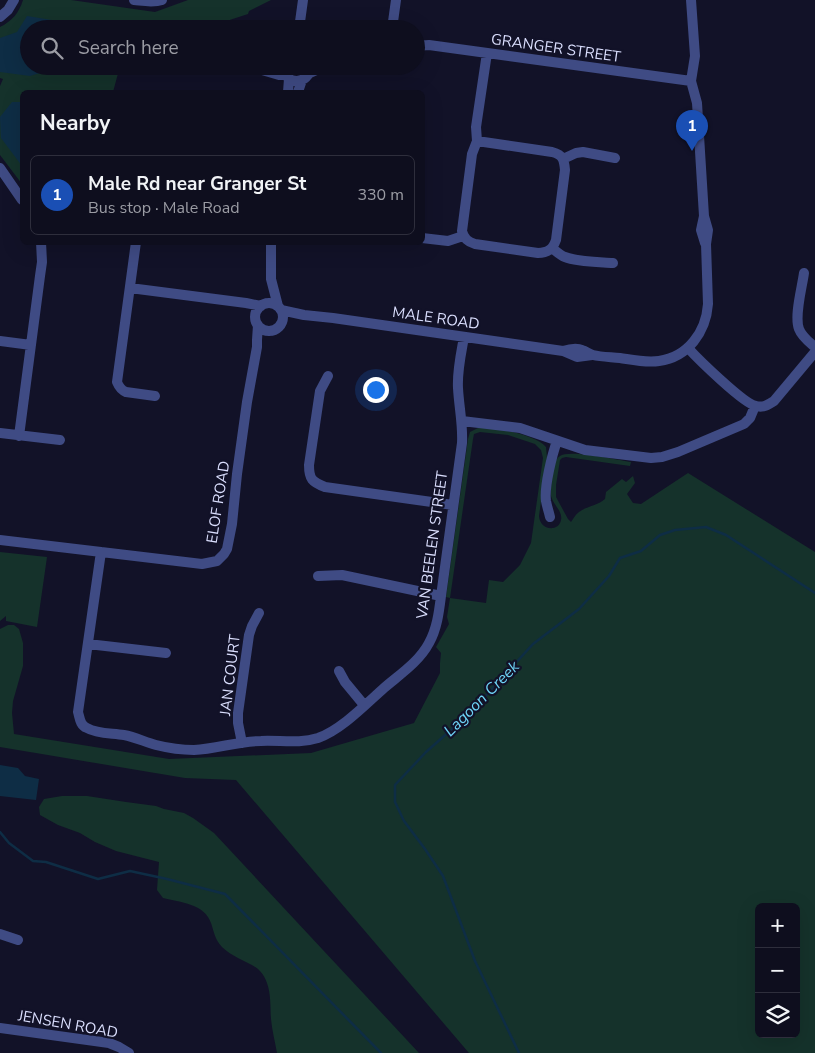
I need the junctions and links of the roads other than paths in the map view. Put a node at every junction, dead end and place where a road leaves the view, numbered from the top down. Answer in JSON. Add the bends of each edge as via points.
{"nodes":[{"id":1,"x":14,"y":0,"type":"edge"},
{"id":2,"x":134,"y":0,"type":"edge"},
{"id":3,"x":162,"y":0,"type":"edge"},
{"id":4,"x":303,"y":0,"type":"edge"},
{"id":5,"x":396,"y":0,"type":"edge"},
{"id":6,"x":692,"y":0,"type":"edge"},
{"id":7,"x":0,"y":18,"type":"edge"},
{"id":8,"x":300,"y":20,"type":"edge"},
{"id":9,"x":393,"y":20,"type":"edge"},
{"id":10,"x":425,"y":46,"type":"edge"},
{"id":11,"x":487,"y":53,"type":"junction"},
{"id":12,"x":286,"y":75,"type":"edge"},
{"id":13,"x":289,"y":75,"type":"edge"},
{"id":14,"x":305,"y":75,"type":"edge"},
{"id":15,"x":306,"y":75,"type":"edge"},
{"id":16,"x":691,"y":81,"type":"junction"},
{"id":17,"x":288,"y":90,"type":"edge"},
{"id":18,"x":299,"y":90,"type":"edge"},
{"id":19,"x":477,"y":141,"type":"junction"},
{"id":20,"x":615,"y":158,"type":"dead end"},
{"id":21,"x":563,"y":159,"type":"junction"},
{"id":22,"x":0,"y":168,"type":"edge"},
{"id":23,"x":20,"y":197,"type":"edge"},
{"id":24,"x":463,"y":236,"type":"junction"},
{"id":25,"x":425,"y":238,"type":"edge"},
{"id":26,"x":41,"y":245,"type":"edge"},
{"id":27,"x":136,"y":245,"type":"edge"},
{"id":28,"x":271,"y":245,"type":"edge"},
{"id":29,"x":552,"y":248,"type":"junction"},
{"id":30,"x":613,"y":263,"type":"dead end"},
{"id":31,"x":804,"y":273,"type":"dead end"},
{"id":32,"x":271,"y":279,"type":"junction"},
{"id":33,"x":130,"y":288,"type":"junction"},
{"id":34,"x":237,"y":302,"type":"junction"},
{"id":35,"x":263,"y":305,"type":"junction"},
{"id":36,"x":280,"y":308,"type":"junction"},
{"id":37,"x":304,"y":315,"type":"junction"},
{"id":38,"x":257,"y":321,"type":"junction"},
{"id":39,"x":282,"y":323,"type":"junction"},
{"id":40,"x":270,"y":331,"type":"junction"},
{"id":41,"x":464,"y":337,"type":"junction"},
{"id":42,"x":0,"y":341,"type":"edge"},
{"id":43,"x":31,"y":345,"type":"junction"},
{"id":44,"x":257,"y":347,"type":"junction"},
{"id":45,"x":815,"y":347,"type":"edge"},
{"id":46,"x":688,"y":348,"type":"junction"},
{"id":47,"x":815,"y":352,"type":"edge"},
{"id":48,"x":328,"y":376,"type":"dead end"},
{"id":49,"x":155,"y":396,"type":"dead end"},
{"id":50,"x":755,"y":406,"type":"junction"},
{"id":51,"x":462,"y":421,"type":"junction"},
{"id":52,"x":0,"y":433,"type":"edge"},
{"id":53,"x":19,"y":436,"type":"junction"},
{"id":54,"x":60,"y":440,"type":"dead end"},
{"id":55,"x":556,"y":441,"type":"junction"},
{"id":56,"x":453,"y":505,"type":"junction"},
{"id":57,"x":550,"y":517,"type":"dead end"},
{"id":58,"x":0,"y":540,"type":"edge"},
{"id":59,"x":101,"y":552,"type":"junction"},
{"id":60,"x":318,"y":576,"type":"dead end"},
{"id":61,"x":441,"y":596,"type":"junction"},
{"id":62,"x":259,"y":613,"type":"dead end"},
{"id":63,"x":88,"y":644,"type":"junction"},
{"id":64,"x":166,"y":653,"type":"dead end"},
{"id":65,"x":339,"y":671,"type":"dead end"},
{"id":66,"x":364,"y":705,"type":"junction"},
{"id":67,"x":242,"y":743,"type":"junction"},
{"id":68,"x":0,"y":934,"type":"edge"},
{"id":69,"x":18,"y":940,"type":"dead end"},
{"id":70,"x":0,"y":1028,"type":"edge"},
{"id":71,"x":129,"y":1053,"type":"edge"}],
"edges":[{"from":1,"to":7,"type":"street"},
{"from":2,"to":3,"type":"street"},
{"from":4,"to":8,"type":"street"},
{"from":5,"to":9,"type":"street"},
{"from":6,"to":16,"type":"street","name":"MALE ROAD","via":[[695,56]]},
{"from":10,"to":11,"type":"street","name":"GRANGER STREET"},
{"from":11,"to":16,"type":"street","name":"GRANGER STREET"},
{"from":11,"to":19,"type":"street","via":[[476,127]]},
{"from":12,"to":17,"type":"street"},
{"from":13,"to":14,"type":"street","via":[[298,81]]},
{"from":15,"to":18,"type":"street"},
{"from":16,"to":46,"type":"street","name":"MALE ROAD","via":[[697,103],[704,216],[701,230],[706,244],[708,312],[703,328]]},
{"from":19,"to":21,"type":"street","via":[[552,152]]},
{"from":19,"to":24,"type":"street","via":[[472,154]]},
{"from":20,"to":21,"type":"street","via":[[583,152]]},
{"from":21,"to":29,"type":"street","via":[[565,170],[556,240]]},
{"from":22,"to":23,"type":"street"},
{"from":24,"to":25,"type":"street","via":[[448,241]]},
{"from":24,"to":29,"type":"street","via":[[475,244],[538,253]]},
{"from":26,"to":43,"type":"street","via":[[42,262]]},
{"from":27,"to":33,"type":"street"},
{"from":28,"to":32,"type":"street"},
{"from":29,"to":30,"type":"street","via":[[570,259]]},
{"from":31,"to":45,"type":"street","via":[[798,322],[802,335]]},
{"from":32,"to":35,"type":"street"},
{"from":32,"to":36,"type":"street"},
{"from":33,"to":34,"type":"street"},
{"from":33,"to":49,"type":"street","via":[[117,382],[122,391]]},
{"from":34,"to":35,"type":"street"},
{"from":34,"to":38,"type":"street"},
{"from":35,"to":36,"type":"street","via":[[274,304]]},
{"from":35,"to":38,"type":"street","via":[[256,312]]},
{"from":36,"to":37,"type":"street","name":"MALE ROAD"},
{"from":36,"to":39,"type":"street"},
{"from":37,"to":39,"type":"street","name":"MALE ROAD"},
{"from":37,"to":41,"type":"street","name":"MALE ROAD"},
{"from":38,"to":40,"type":"street"},
{"from":38,"to":44,"type":"street","name":"ELOF ROAD"},
{"from":39,"to":40,"type":"street"},
{"from":40,"to":44,"type":"street","name":"ELOF ROAD"},
{"from":41,"to":46,"type":"street","name":"MALE ROAD","via":[[563,351],[577,357],[592,355],[645,362],[668,359]]},
{"from":41,"to":51,"type":"street","name":"VAN BEELEN STREET","via":[[458,377]]},
{"from":42,"to":43,"type":"street"},
{"from":43,"to":53,"type":"street"},
{"from":44,"to":59,"type":"street","name":"ELOF ROAD","via":[[232,524],[224,554],[217,561],[202,564]]},
{"from":46,"to":50,"type":"street"},
{"from":47,"to":50,"type":"street","via":[[774,401],[769,405]]},
{"from":48,"to":56,"type":"street","via":[[320,391],[309,465],[312,480],[325,487]]},
{"from":50,"to":55,"type":"street","via":[[744,424],[662,457],[641,458],[585,450]]},
{"from":51,"to":55,"type":"street","via":[[520,428]]},
{"from":51,"to":56,"type":"street","name":"VAN BEELEN STREET"},
{"from":52,"to":53,"type":"street"},
{"from":53,"to":54,"type":"street"},
{"from":55,"to":57,"type":"street","via":[[546,494]]},
{"from":56,"to":61,"type":"street","name":"VAN BEELEN STREET"},
{"from":58,"to":59,"type":"street","name":"ELOF ROAD"},
{"from":59,"to":63,"type":"street","name":"VAN BEELEN STREET"},
{"from":60,"to":61,"type":"street","via":[[342,574]]},
{"from":61,"to":66,"type":"street","name":"VAN BEELEN STREET","via":[[438,619],[422,654]]},
{"from":62,"to":67,"type":"street","name":"JAN COURT","via":[[249,635],[238,713]]},
{"from":63,"to":64,"type":"street"},
{"from":63,"to":67,"type":"street","name":"VAN BEELEN STREET","via":[[78,712],[85,727],[167,748],[191,750]]},
{"from":65,"to":66,"type":"street"},
{"from":66,"to":67,"type":"street","name":"VAN BEELEN STREET","via":[[320,738]]},
{"from":68,"to":69,"type":"street"},
{"from":70,"to":71,"type":"street","name":"JENSEN ROAD","via":[[109,1044]]}]}
